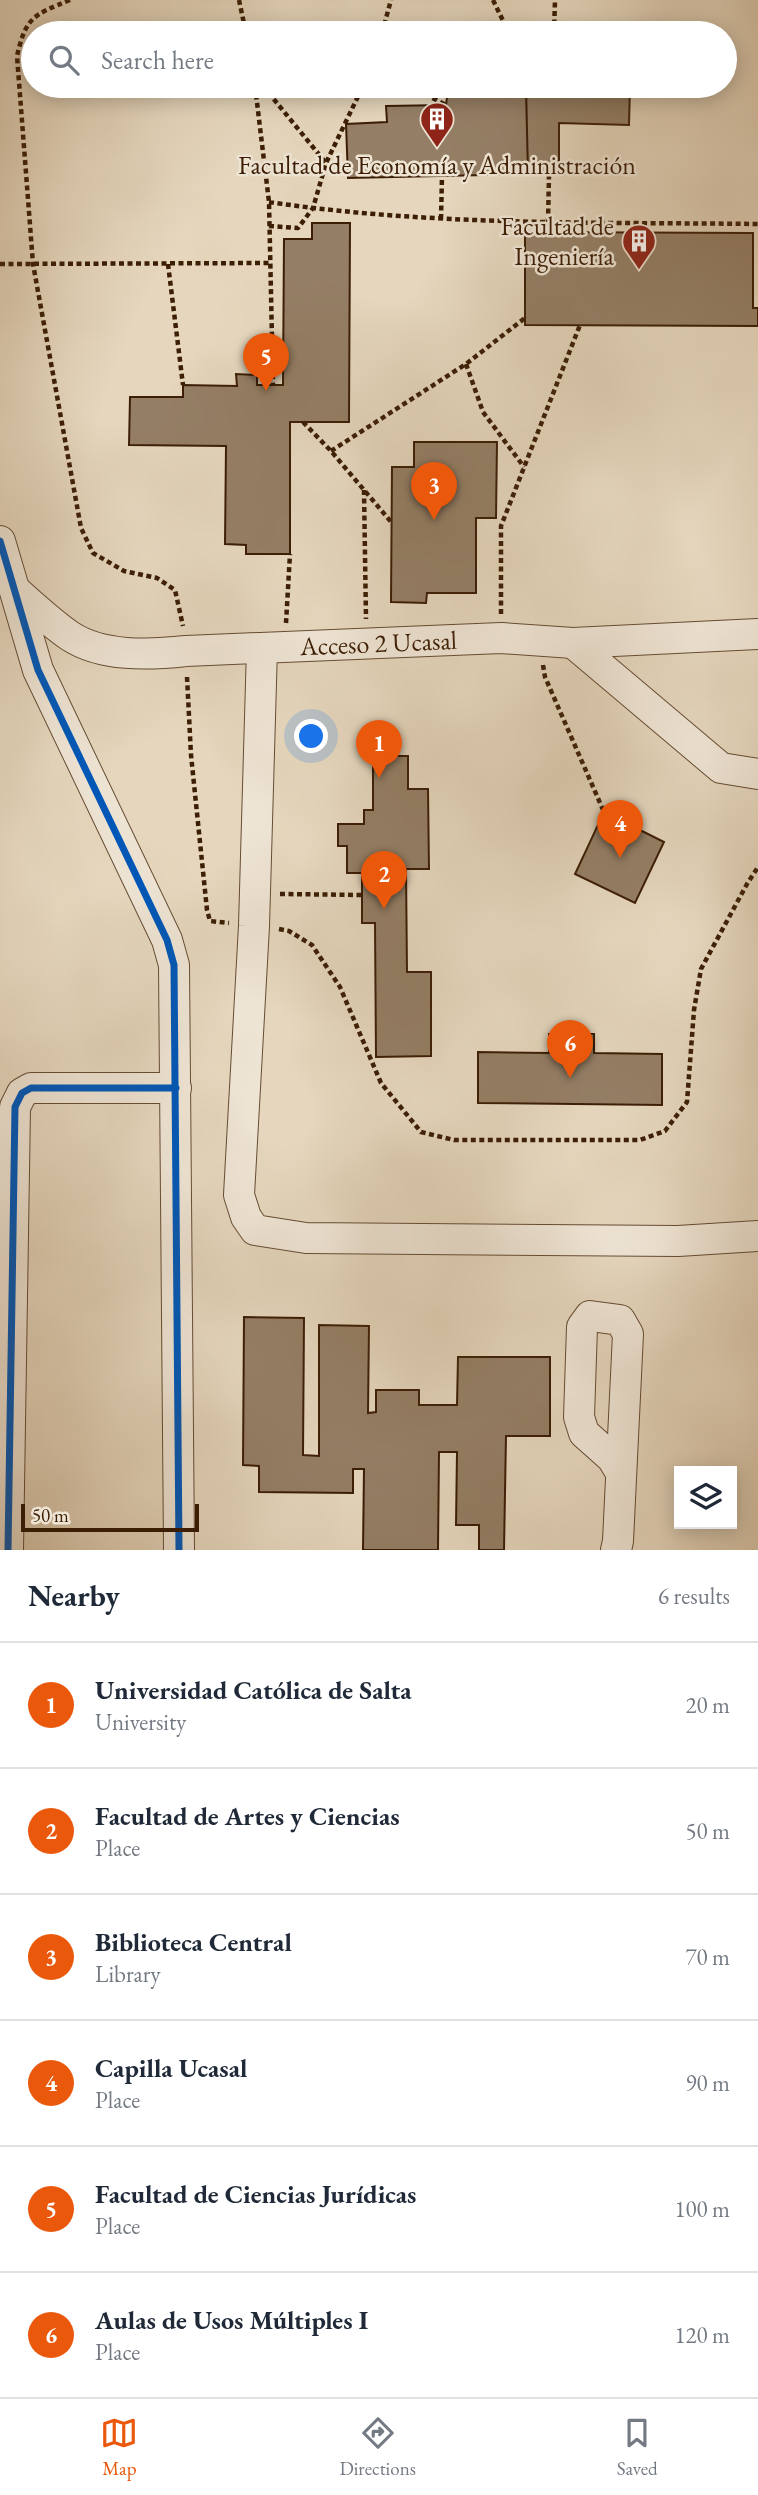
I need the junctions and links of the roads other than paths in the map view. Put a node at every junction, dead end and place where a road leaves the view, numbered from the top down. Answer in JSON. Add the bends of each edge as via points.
{"nodes":[{"id":1,"x":0,"y":541,"type":"edge"},
{"id":2,"x":16,"y":591,"type":"junction"},
{"id":3,"x":758,"y":634,"type":"edge"},
{"id":4,"x":573,"y":643,"type":"junction"},
{"id":5,"x":273,"y":647,"type":"junction"},
{"id":6,"x":758,"y":774,"type":"edge"},
{"id":7,"x":176,"y":1087,"type":"junction"},
{"id":8,"x":758,"y":1236,"type":"edge"},
{"id":9,"x":621,"y":1473,"type":"dead end"},
{"id":10,"x":8,"y":1550,"type":"edge"},
{"id":11,"x":179,"y":1550,"type":"edge"},
{"id":12,"x":616,"y":1550,"type":"edge"}],
"edges":[{"from":1,"to":2,"type":"street"},
{"from":2,"to":5,"type":"street","name":"Acceso 2 Ucasal","via":[[71,636],[97,649],[160,654]]},
{"from":2,"to":7,"type":"street","via":[[38,670],[167,940],[174,965]]},
{"from":3,"to":4,"type":"street","name":"Acceso 2 Ucasal"},
{"from":4,"to":5,"type":"street","name":"Acceso 2 Ucasal","via":[[501,638]]},
{"from":4,"to":6,"type":"street","via":[[721,768]]},
{"from":5,"to":8,"type":"street","via":[[254,894],[239,1195],[255,1230],[306,1238],[678,1241]]},
{"from":7,"to":10,"type":"street","via":[[31,1088],[22,1093],[15,1107]]},
{"from":7,"to":11,"type":"street"},
{"from":9,"to":12,"type":"street"}]}
